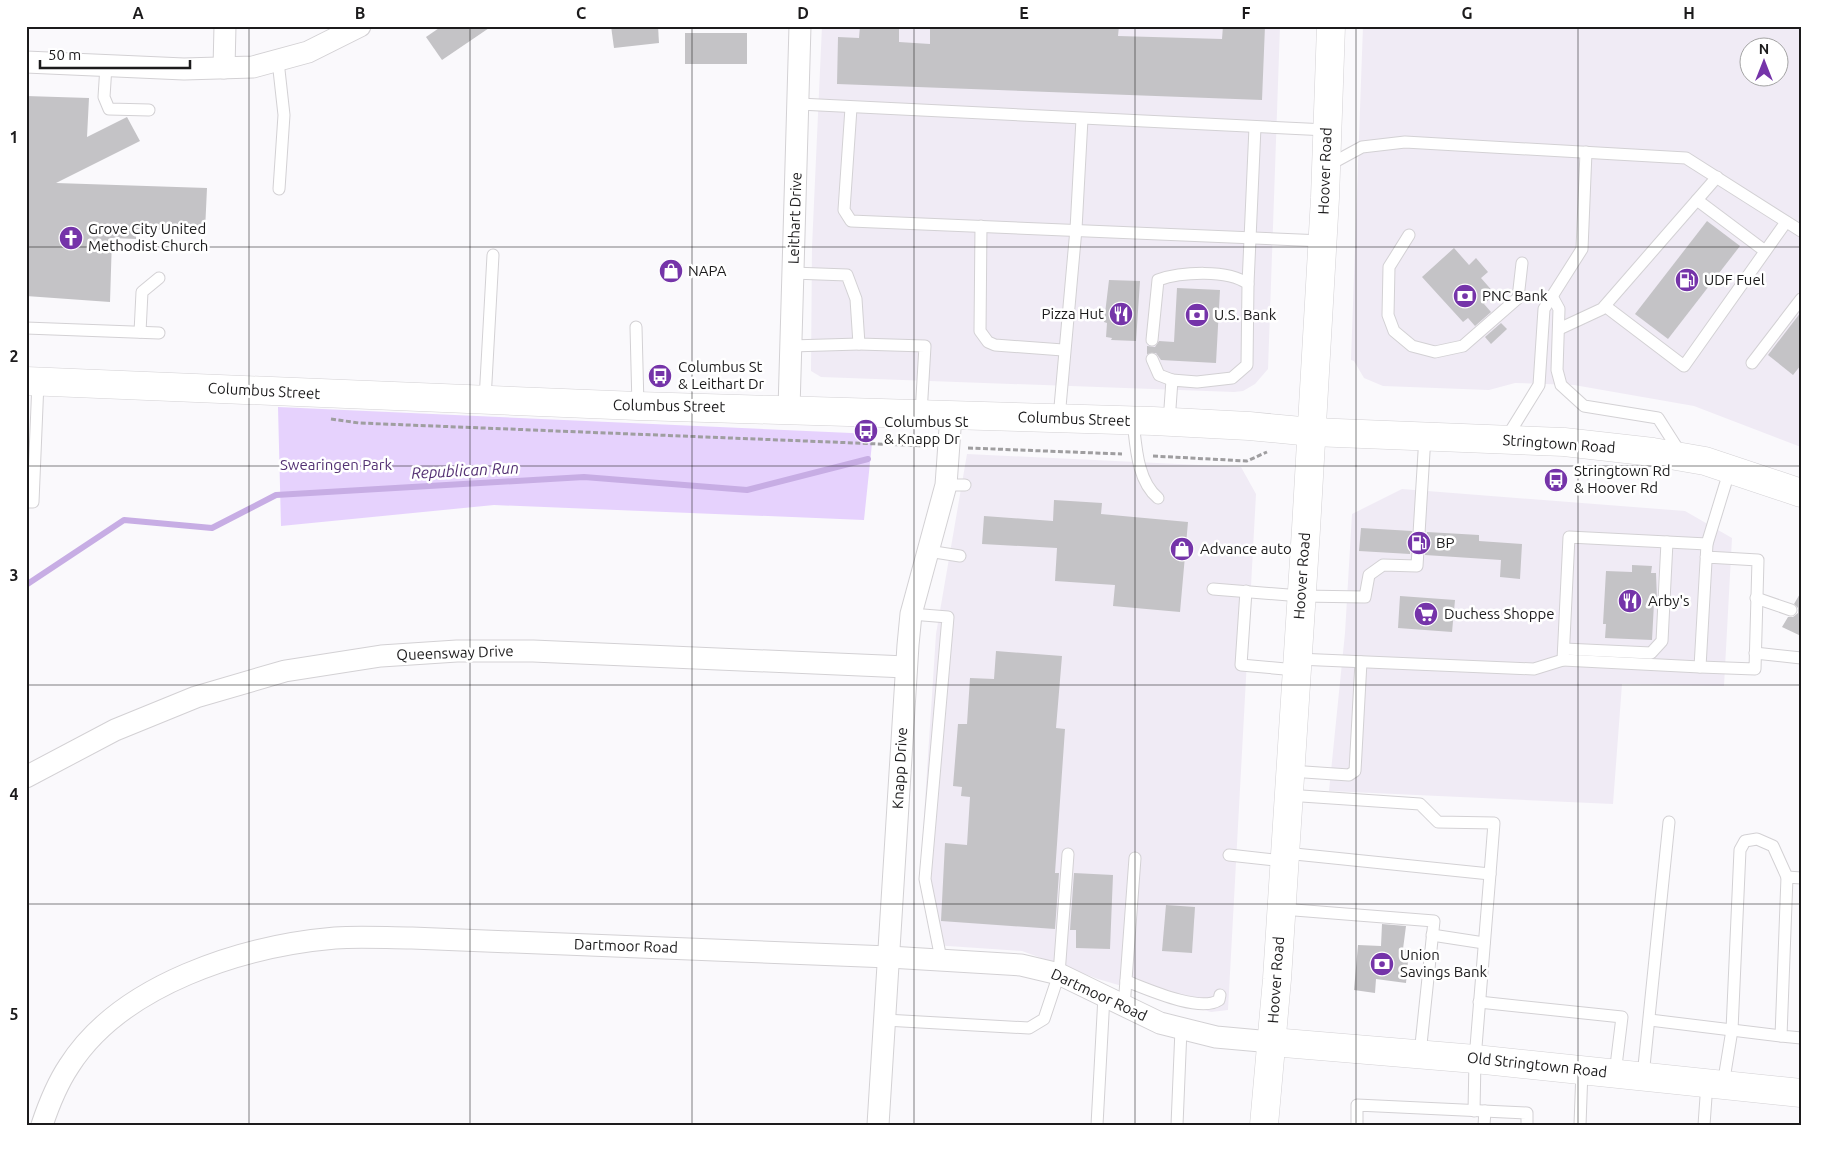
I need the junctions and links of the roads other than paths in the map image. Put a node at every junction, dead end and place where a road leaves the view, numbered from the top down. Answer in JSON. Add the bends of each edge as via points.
{"nodes":[{"id":1,"x":225,"y":26,"type":"edge"},
{"id":2,"x":360,"y":26,"type":"edge"},
{"id":3,"x":800,"y":26,"type":"edge"},
{"id":4,"x":1331,"y":26,"type":"edge"},
{"id":5,"x":278,"y":61,"type":"junction"},
{"id":6,"x":26,"y":62,"type":"edge"},
{"id":7,"x":106,"y":66,"type":"junction"},
{"id":8,"x":224,"y":68,"type":"junction"},
{"id":9,"x":799,"y":104,"type":"junction"},
{"id":10,"x":851,"y":108,"type":"junction"},
{"id":11,"x":149,"y":110,"type":"dead end"},
{"id":12,"x":1082,"y":118,"type":"junction"},
{"id":13,"x":1255,"y":127,"type":"junction"},
{"id":14,"x":1327,"y":130,"type":"junction"},
{"id":15,"x":1586,"y":152,"type":"junction"},
{"id":16,"x":1326,"y":167,"type":"junction"},
{"id":17,"x":1717,"y":177,"type":"junction"},
{"id":18,"x":279,"y":189,"type":"dead end"},
{"id":19,"x":1697,"y":200,"type":"junction"},
{"id":20,"x":1786,"y":222,"type":"junction"},
{"id":21,"x":981,"y":226,"type":"junction"},
{"id":22,"x":1076,"y":229,"type":"junction"},
{"id":23,"x":1801,"y":231,"type":"edge"},
{"id":24,"x":1409,"y":234,"type":"dead end"},
{"id":25,"x":1252,"y":237,"type":"junction"},
{"id":26,"x":1323,"y":240,"type":"junction"},
{"id":27,"x":1766,"y":251,"type":"junction"},
{"id":28,"x":493,"y":255,"type":"dead end"},
{"id":29,"x":1522,"y":263,"type":"dead end"},
{"id":30,"x":794,"y":273,"type":"junction"},
{"id":31,"x":159,"y":278,"type":"dead end"},
{"id":32,"x":1248,"y":284,"type":"junction"},
{"id":33,"x":1553,"y":298,"type":"junction"},
{"id":34,"x":1801,"y":299,"type":"edge"},
{"id":35,"x":1605,"y":306,"type":"junction"},
{"id":36,"x":26,"y":328,"type":"edge"},
{"id":37,"x":636,"y":328,"type":"dead end"},
{"id":38,"x":1559,"y":329,"type":"junction"},
{"id":39,"x":140,"y":332,"type":"junction"},
{"id":40,"x":159,"y":333,"type":"dead end"},
{"id":41,"x":1152,"y":340,"type":"dead end"},
{"id":42,"x":859,"y":344,"type":"junction"},
{"id":43,"x":791,"y":346,"type":"junction"},
{"id":44,"x":1063,"y":350,"type":"junction"},
{"id":45,"x":1152,"y":360,"type":"dead end"},
{"id":46,"x":1752,"y":363,"type":"dead end"},
{"id":47,"x":1172,"y":380,"type":"junction"},
{"id":48,"x":32,"y":382,"type":"edge"},
{"id":49,"x":485,"y":400,"type":"junction"},
{"id":50,"x":638,"y":406,"type":"junction"},
{"id":51,"x":789,"y":409,"type":"junction"},
{"id":52,"x":921,"y":414,"type":"junction"},
{"id":53,"x":951,"y":416,"type":"junction"},
{"id":54,"x":1058,"y":420,"type":"junction"},
{"id":55,"x":1133,"y":421,"type":"junction"},
{"id":56,"x":1169,"y":422,"type":"junction"},
{"id":57,"x":1312,"y":432,"type":"junction"},
{"id":58,"x":1425,"y":436,"type":"junction"},
{"id":59,"x":1505,"y":440,"type":"junction"},
{"id":60,"x":1683,"y":457,"type":"junction"},
{"id":61,"x":1730,"y":469,"type":"junction"},
{"id":62,"x":1801,"y":493,"type":"edge"},
{"id":63,"x":1158,"y":498,"type":"dead end"},
{"id":64,"x":26,"y":502,"type":"edge"},
{"id":65,"x":1667,"y":542,"type":"junction"},
{"id":66,"x":1707,"y":544,"type":"junction"},
{"id":67,"x":928,"y":551,"type":"junction"},
{"id":68,"x":960,"y":556,"type":"dead end"},
{"id":69,"x":1706,"y":557,"type":"junction"},
{"id":70,"x":1213,"y":589,"type":"dead end"},
{"id":71,"x":1246,"y":591,"type":"junction"},
{"id":72,"x":1301,"y":596,"type":"junction"},
{"id":73,"x":1756,"y":598,"type":"junction"},
{"id":74,"x":1791,"y":610,"type":"dead end"},
{"id":75,"x":911,"y":614,"type":"junction"},
{"id":76,"x":1755,"y":653,"type":"junction"},
{"id":77,"x":1564,"y":654,"type":"junction"},
{"id":78,"x":1801,"y":658,"type":"edge"},
{"id":79,"x":1361,"y":662,"type":"junction"},
{"id":80,"x":1296,"y":664,"type":"junction"},
{"id":81,"x":906,"y":667,"type":"junction"},
{"id":82,"x":1700,"y":667,"type":"junction"},
{"id":83,"x":26,"y":776,"type":"edge"},
{"id":84,"x":1288,"y":783,"type":"junction"},
{"id":85,"x":1669,"y":822,"type":"dead end"},
{"id":86,"x":1068,"y":854,"type":"dead end"},
{"id":87,"x":1229,"y":855,"type":"dead end"},
{"id":88,"x":1283,"y":857,"type":"junction"},
{"id":89,"x":1136,"y":858,"type":"dead end"},
{"id":90,"x":1490,"y":874,"type":"junction"},
{"id":91,"x":1787,"y":877,"type":"junction"},
{"id":92,"x":1801,"y":878,"type":"edge"},
{"id":93,"x":1280,"y":909,"type":"junction"},
{"id":94,"x":1432,"y":935,"type":"junction"},
{"id":95,"x":1484,"y":943,"type":"junction"},
{"id":96,"x":890,"y":957,"type":"junction"},
{"id":97,"x":941,"y":959,"type":"junction"},
{"id":98,"x":1059,"y":974,"type":"junction"},
{"id":99,"x":1126,"y":981,"type":"junction"},
{"id":100,"x":1220,"y":995,"type":"dead end"},
{"id":101,"x":1104,"y":996,"type":"junction"},
{"id":102,"x":1480,"y":1002,"type":"junction"},
{"id":103,"x":1124,"y":1007,"type":"junction"},
{"id":104,"x":885,"y":1020,"type":"junction"},
{"id":105,"x":1650,"y":1020,"type":"junction"},
{"id":106,"x":1181,"y":1029,"type":"junction"},
{"id":107,"x":1732,"y":1030,"type":"junction"},
{"id":108,"x":1781,"y":1036,"type":"junction"},
{"id":109,"x":1801,"y":1038,"type":"edge"},
{"id":110,"x":1272,"y":1042,"type":"junction"},
{"id":111,"x":1420,"y":1054,"type":"junction"},
{"id":112,"x":1475,"y":1059,"type":"junction"},
{"id":113,"x":1582,"y":1070,"type":"junction"},
{"id":114,"x":1615,"y":1074,"type":"junction"},
{"id":115,"x":1643,"y":1076,"type":"junction"},
{"id":116,"x":1715,"y":1084,"type":"junction"},
{"id":117,"x":1801,"y":1093,"type":"edge"},
{"id":118,"x":1479,"y":1111,"type":"junction"},
{"id":119,"x":42,"y":1125,"type":"edge"},
{"id":120,"x":878,"y":1125,"type":"edge"},
{"id":121,"x":1097,"y":1125,"type":"edge"},
{"id":122,"x":1178,"y":1125,"type":"edge"},
{"id":123,"x":1264,"y":1125,"type":"edge"},
{"id":124,"x":1356,"y":1125,"type":"edge"},
{"id":125,"x":1484,"y":1125,"type":"edge"},
{"id":126,"x":1527,"y":1125,"type":"edge"},
{"id":127,"x":1580,"y":1125,"type":"edge"},
{"id":128,"x":1704,"y":1125,"type":"edge"}],
"edges":[{"from":1,"to":8,"type":"street"},
{"from":2,"to":5,"type":"street","via":[[308,52]]},
{"from":3,"to":9,"type":"street","name":"Leithart Drive"},
{"from":4,"to":14,"type":"main road","name":"Hoover Road"},
{"from":5,"to":8,"type":"street","via":[[253,67]]},
{"from":5,"to":18,"type":"lane","via":[[284,114]]},
{"from":6,"to":7,"type":"street"},
{"from":7,"to":8,"type":"street"},
{"from":7,"to":11,"type":"lane","via":[[104,97],[109,109]]},
{"from":9,"to":10,"type":"lane"},
{"from":9,"to":30,"type":"street","name":"Leithart Drive"},
{"from":10,"to":12,"type":"lane"},
{"from":10,"to":21,"type":"lane","via":[[844,210],[851,221]]},
{"from":12,"to":13,"type":"lane"},
{"from":12,"to":22,"type":"lane"},
{"from":13,"to":14,"type":"lane"},
{"from":13,"to":25,"type":"lane"},
{"from":14,"to":16,"type":"main road","name":"Hoover Road"},
{"from":15,"to":16,"type":"lane","via":[[1405,142],[1362,147]]},
{"from":15,"to":17,"type":"lane","via":[[1686,158]]},
{"from":15,"to":33,"type":"lane","via":[[1582,249]]},
{"from":16,"to":26,"type":"main road","name":"Hoover Road"},
{"from":17,"to":19,"type":"lane"},
{"from":17,"to":20,"type":"lane"},
{"from":19,"to":27,"type":"lane"},
{"from":19,"to":35,"type":"lane"},
{"from":20,"to":23,"type":"lane"},
{"from":20,"to":27,"type":"lane"},
{"from":21,"to":22,"type":"lane"},
{"from":21,"to":44,"type":"lane","via":[[980,331],[983,338],[995,346]]},
{"from":22,"to":25,"type":"lane"},
{"from":22,"to":44,"type":"lane"},
{"from":24,"to":29,"type":"lane","via":[[1389,267],[1388,315],[1394,331],[1412,346],[1435,352],[1463,346],[1518,298]]},
{"from":25,"to":26,"type":"lane"},
{"from":25,"to":32,"type":"lane"},
{"from":26,"to":57,"type":"main road","name":"Hoover Road"},
{"from":27,"to":35,"type":"lane","via":[[1684,366]]},
{"from":28,"to":49,"type":"lane"},
{"from":30,"to":42,"type":"lane","via":[[847,274],[856,298]]},
{"from":30,"to":43,"type":"street","name":"Leithart Drive"},
{"from":31,"to":39,"type":"lane","via":[[142,292]]},
{"from":32,"to":41,"type":"lane","via":[[1241,278],[1220,274],[1174,275],[1158,280]]},
{"from":32,"to":47,"type":"lane","via":[[1247,365],[1232,378],[1197,382]]},
{"from":33,"to":38,"type":"lane","via":[[1559,310]]},
{"from":33,"to":59,"type":"lane","via":[[1544,309],[1539,385]]},
{"from":34,"to":46,"type":"lane"},
{"from":35,"to":38,"type":"lane"},
{"from":36,"to":39,"type":"lane"},
{"from":37,"to":50,"type":"lane"},
{"from":38,"to":60,"type":"lane","via":[[1561,386],[1584,406],[1658,418]]},
{"from":39,"to":40,"type":"lane"},
{"from":42,"to":43,"type":"lane"},
{"from":42,"to":52,"type":"lane","via":[[925,346]]},
{"from":43,"to":51,"type":"street","name":"Leithart Drive"},
{"from":44,"to":54,"type":"lane"},
{"from":45,"to":47,"type":"lane","via":[[1158,375]]},
{"from":47,"to":56,"type":"lane"},
{"from":48,"to":49,"type":"main road","name":"Columbus Street"},
{"from":48,"to":64,"type":"lane","via":[[32,502]]},
{"from":49,"to":50,"type":"main road","name":"Columbus Street"},
{"from":50,"to":51,"type":"main road","name":"Columbus Street"},
{"from":51,"to":52,"type":"main road","name":"Columbus Street"},
{"from":52,"to":53,"type":"main road","name":"Columbus Street"},
{"from":53,"to":54,"type":"main road","name":"Columbus Street"},
{"from":53,"to":67,"type":"street","name":"Knapp Drive","via":[[949,447],[955,485]]},
{"from":54,"to":55,"type":"main road","name":"Columbus Street"},
{"from":55,"to":56,"type":"main road","name":"Columbus Street"},
{"from":55,"to":63,"type":"lane","via":[[1137,455],[1147,486]]},
{"from":56,"to":57,"type":"main road","name":"Columbus Street"},
{"from":57,"to":58,"type":"main road","name":"Stringtown Road"},
{"from":57,"to":72,"type":"main road","name":"Hoover Road"},
{"from":58,"to":59,"type":"main road","name":"Stringtown Road"},
{"from":58,"to":72,"type":"lane","via":[[1417,566],[1383,565],[1368,575],[1365,597]]},
{"from":59,"to":60,"type":"main road","name":"Stringtown Road","via":[[1564,442]]},
{"from":60,"to":61,"type":"main road","name":"Stringtown Road"},
{"from":61,"to":62,"type":"main road","name":"Stringtown Road"},
{"from":61,"to":66,"type":"lane"},
{"from":65,"to":66,"type":"lane"},
{"from":65,"to":77,"type":"lane","via":[[1662,641],[1657,647],[1651,653]]},
{"from":65,"to":77,"type":"lane","via":[[1569,537]]},
{"from":66,"to":69,"type":"lane"},
{"from":67,"to":68,"type":"lane"},
{"from":67,"to":75,"type":"street","name":"Knapp Drive"},
{"from":69,"to":73,"type":"lane","via":[[1758,560]]},
{"from":69,"to":82,"type":"lane"},
{"from":70,"to":71,"type":"lane"},
{"from":71,"to":72,"type":"lane"},
{"from":71,"to":80,"type":"lane","via":[[1242,665]]},
{"from":72,"to":80,"type":"main road","name":"Hoover Road"},
{"from":73,"to":74,"type":"lane"},
{"from":73,"to":76,"type":"lane"},
{"from":75,"to":81,"type":"street","name":"Knapp Drive"},
{"from":75,"to":97,"type":"lane","via":[[948,617],[925,879]]},
{"from":76,"to":78,"type":"lane"},
{"from":76,"to":82,"type":"lane","via":[[1755,669]]},
{"from":77,"to":79,"type":"lane","via":[[1534,669]]},
{"from":77,"to":82,"type":"lane"},
{"from":79,"to":80,"type":"lane"},
{"from":79,"to":84,"type":"lane","via":[[1355,771],[1349,775]]},
{"from":80,"to":84,"type":"main road","name":"Hoover Road"},
{"from":81,"to":83,"type":"street","name":"Queensway Drive","via":[[533,651],[457,651],[382,656],[285,671],[196,697],[115,730]]},
{"from":81,"to":96,"type":"street","name":"Knapp Drive"},
{"from":84,"to":88,"type":"main road","name":"Hoover Road"},
{"from":84,"to":90,"type":"lane","via":[[1420,804],[1438,822],[1494,823]]},
{"from":85,"to":105,"type":"lane"},
{"from":86,"to":98,"type":"lane"},
{"from":87,"to":88,"type":"lane"},
{"from":88,"to":90,"type":"lane"},
{"from":88,"to":93,"type":"main road","name":"Hoover Road"},
{"from":89,"to":99,"type":"lane"},
{"from":90,"to":95,"type":"lane"},
{"from":91,"to":92,"type":"lane"},
{"from":91,"to":107,"type":"lane","via":[[1773,846],[1758,839],[1745,841],[1740,850]]},
{"from":91,"to":108,"type":"lane"},
{"from":93,"to":94,"type":"lane","via":[[1434,921]]},
{"from":93,"to":110,"type":"main road","name":"Hoover Road"},
{"from":94,"to":95,"type":"lane"},
{"from":94,"to":111,"type":"lane"},
{"from":95,"to":102,"type":"lane"},
{"from":96,"to":97,"type":"street","name":"Dartmoor Road"},
{"from":96,"to":104,"type":"street","name":"Knapp Drive"},
{"from":96,"to":119,"type":"street","name":"Dartmoor Road","via":[[412,938],[336,938],[267,948],[204,967],[126,1008],[70,1064],[56,1088]]},
{"from":97,"to":98,"type":"street","name":"Dartmoor Road","via":[[1022,965]]},
{"from":98,"to":101,"type":"street","name":"Dartmoor Road"},
{"from":98,"to":104,"type":"lane","via":[[1044,1019],[1029,1028]]},
{"from":99,"to":100,"type":"lane","via":[[1192,1002],[1214,1004]]},
{"from":99,"to":103,"type":"lane"},
{"from":101,"to":103,"type":"street","name":"Dartmoor Road"},
{"from":101,"to":121,"type":"lane"},
{"from":102,"to":112,"type":"lane"},
{"from":102,"to":114,"type":"lane","via":[[1622,1017]]},
{"from":103,"to":106,"type":"street","name":"Dartmoor Road"},
{"from":104,"to":120,"type":"street","name":"Knapp Drive"},
{"from":105,"to":107,"type":"lane"},
{"from":105,"to":115,"type":"lane"},
{"from":106,"to":110,"type":"street","name":"Dartmoor Road"},
{"from":106,"to":122,"type":"lane"},
{"from":107,"to":108,"type":"lane"},
{"from":107,"to":116,"type":"lane"},
{"from":108,"to":109,"type":"lane"},
{"from":110,"to":111,"type":"main road","name":"Old Stringtown Road"},
{"from":110,"to":123,"type":"main road","name":"Hoover Road"},
{"from":111,"to":112,"type":"main road","name":"Old Stringtown Road"},
{"from":112,"to":113,"type":"main road","name":"Old Stringtown Road"},
{"from":112,"to":118,"type":"lane"},
{"from":113,"to":114,"type":"main road","name":"Old Stringtown Road"},
{"from":113,"to":127,"type":"lane"},
{"from":114,"to":115,"type":"main road","name":"Old Stringtown Road"},
{"from":115,"to":116,"type":"main road","name":"Old Stringtown Road"},
{"from":116,"to":117,"type":"main road","name":"Old Stringtown Road"},
{"from":116,"to":128,"type":"lane"},
{"from":118,"to":124,"type":"lane","via":[[1357,1105]]},
{"from":118,"to":125,"type":"lane"},
{"from":118,"to":126,"type":"lane","via":[[1527,1113]]}]}
